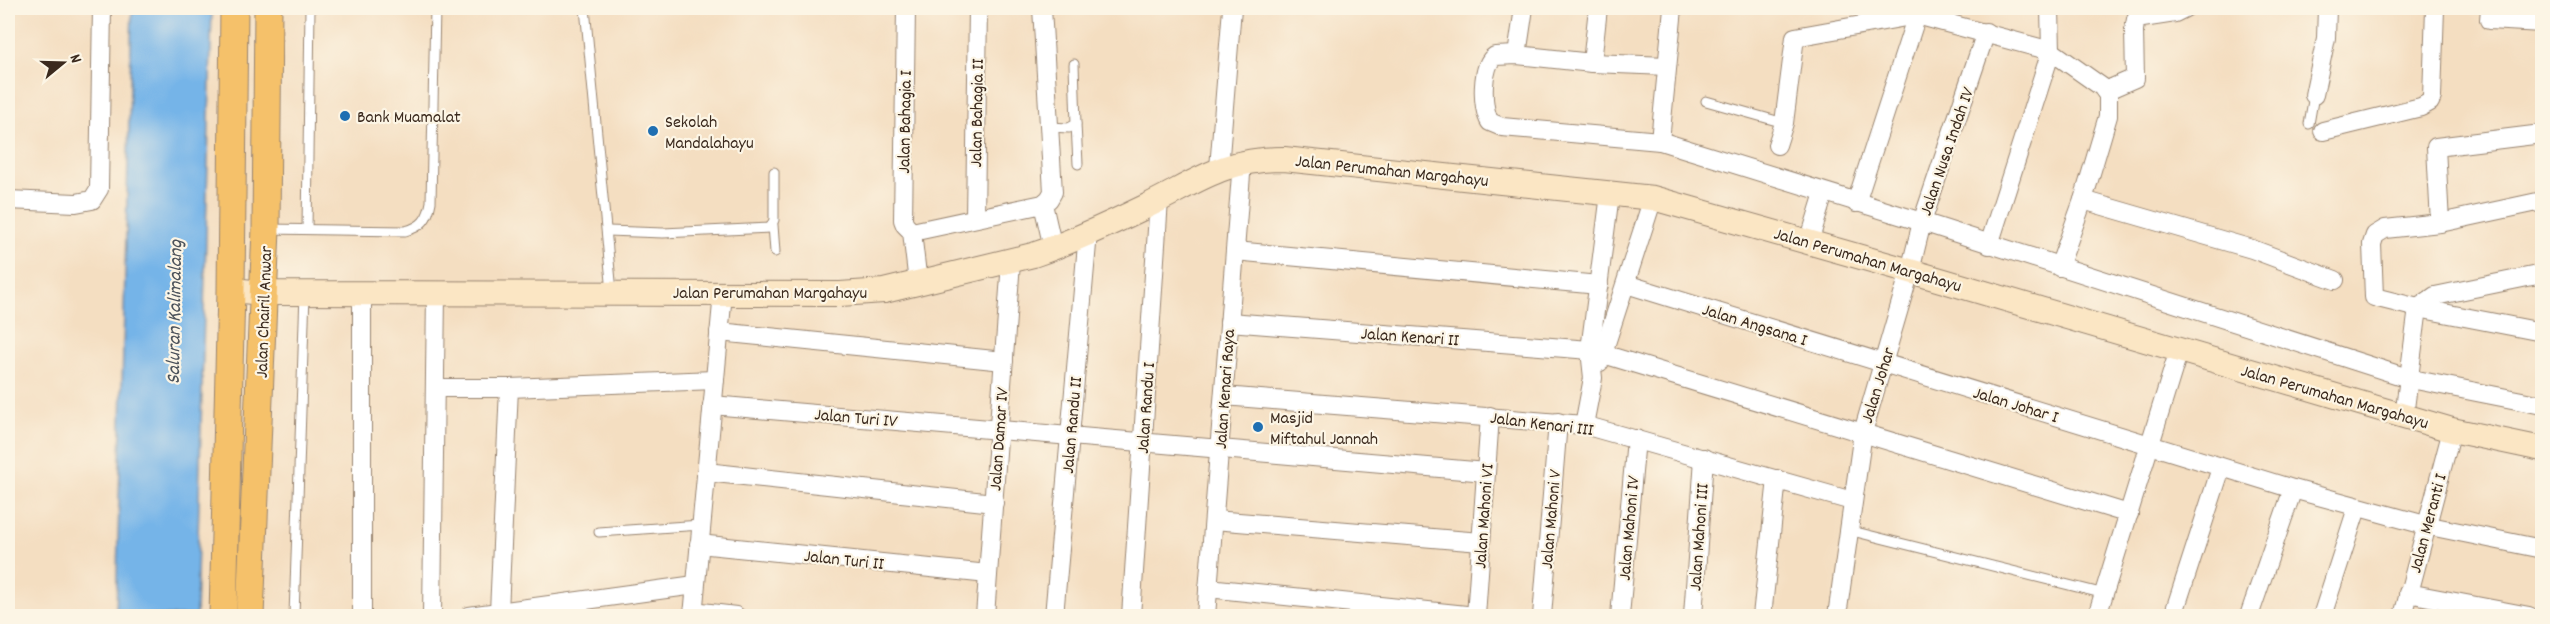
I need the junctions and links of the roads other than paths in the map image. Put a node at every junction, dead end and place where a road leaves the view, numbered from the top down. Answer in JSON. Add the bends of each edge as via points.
{"nodes":[{"id":1,"x":102,"y":8,"type":"edge"},
{"id":2,"x":234,"y":8,"type":"edge"},
{"id":3,"x":268,"y":8,"type":"edge"},
{"id":4,"x":310,"y":8,"type":"edge"},
{"id":5,"x":435,"y":8,"type":"edge"},
{"id":6,"x":585,"y":8,"type":"edge"},
{"id":7,"x":906,"y":8,"type":"edge"},
{"id":8,"x":978,"y":8,"type":"edge"},
{"id":9,"x":1042,"y":8,"type":"edge"},
{"id":10,"x":1232,"y":8,"type":"edge"},
{"id":11,"x":1524,"y":8,"type":"edge"},
{"id":12,"x":1598,"y":8,"type":"edge"},
{"id":13,"x":1673,"y":8,"type":"edge"},
{"id":14,"x":2050,"y":8,"type":"edge"},
{"id":15,"x":2185,"y":8,"type":"edge"},
{"id":16,"x":2327,"y":8,"type":"edge"},
{"id":17,"x":2435,"y":8,"type":"edge"},
{"id":18,"x":2490,"y":8,"type":"edge"},
{"id":19,"x":1917,"y":15,"type":"junction"},
{"id":20,"x":1951,"y":15,"type":"edge"},
{"id":21,"x":2542,"y":23,"type":"edge"},
{"id":22,"x":1986,"y":32,"type":"junction"},
{"id":23,"x":2051,"y":51,"type":"junction"},
{"id":24,"x":1517,"y":55,"type":"junction"},
{"id":25,"x":1592,"y":63,"type":"junction"},
{"id":26,"x":1074,"y":64,"type":"dead end"},
{"id":27,"x":1667,"y":66,"type":"junction"},
{"id":28,"x":2105,"y":91,"type":"junction"},
{"id":29,"x":2314,"y":95,"type":"joint"},
{"id":30,"x":1706,"y":101,"type":"dead end"},
{"id":31,"x":1784,"y":123,"type":"junction"},
{"id":32,"x":1076,"y":124,"type":"junction"},
{"id":33,"x":1049,"y":127,"type":"junction"},
{"id":34,"x":2316,"y":127,"type":"joint"},
{"id":35,"x":2542,"y":134,"type":"edge"},
{"id":36,"x":1660,"y":141,"type":"junction"},
{"id":37,"x":1777,"y":145,"type":"dead end"},
{"id":38,"x":1078,"y":164,"type":"dead end"},
{"id":39,"x":1230,"y":165,"type":"junction"},
{"id":40,"x":774,"y":172,"type":"dead end"},
{"id":41,"x":1610,"y":194,"type":"junction"},
{"id":42,"x":1822,"y":197,"type":"junction"},
{"id":43,"x":1653,"y":198,"type":"junction"},
{"id":44,"x":8,"y":200,"type":"edge"},
{"id":45,"x":1160,"y":200,"type":"junction"},
{"id":46,"x":2083,"y":200,"type":"junction"},
{"id":47,"x":2542,"y":201,"type":"edge"},
{"id":48,"x":1856,"y":203,"type":"junction"},
{"id":49,"x":1043,"y":204,"type":"junction"},
{"id":50,"x":975,"y":218,"type":"junction"},
{"id":51,"x":2440,"y":223,"type":"junction"},
{"id":52,"x":773,"y":225,"type":"junction"},
{"id":53,"x":266,"y":229,"type":"junction"},
{"id":54,"x":307,"y":229,"type":"junction"},
{"id":55,"x":1921,"y":229,"type":"junction"},
{"id":56,"x":608,"y":231,"type":"junction"},
{"id":57,"x":1812,"y":231,"type":"junction"},
{"id":58,"x":912,"y":232,"type":"junction"},
{"id":59,"x":1088,"y":233,"type":"junction"},
{"id":60,"x":1989,"y":245,"type":"junction"},
{"id":61,"x":1053,"y":248,"type":"junction"},
{"id":62,"x":1235,"y":251,"type":"junction"},
{"id":63,"x":775,"y":252,"type":"dead end"},
{"id":64,"x":1011,"y":262,"type":"junction"},
{"id":65,"x":1911,"y":265,"type":"junction"},
{"id":66,"x":2059,"y":267,"type":"junction"},
{"id":67,"x":2542,"y":274,"type":"edge"},
{"id":68,"x":2335,"y":280,"type":"dead end"},
{"id":69,"x":918,"y":283,"type":"junction"},
{"id":70,"x":1626,"y":284,"type":"junction"},
{"id":71,"x":1599,"y":285,"type":"junction"},
{"id":72,"x":231,"y":290,"type":"junction"},
{"id":73,"x":612,"y":292,"type":"junction"},
{"id":74,"x":264,"y":293,"type":"junction"},
{"id":75,"x":305,"y":293,"type":"junction"},
{"id":76,"x":362,"y":293,"type":"junction"},
{"id":77,"x":435,"y":293,"type":"junction"},
{"id":78,"x":723,"y":293,"type":"junction"},
{"id":79,"x":2418,"y":308,"type":"junction"},
{"id":80,"x":1229,"y":322,"type":"junction"},
{"id":81,"x":719,"y":332,"type":"junction"},
{"id":82,"x":2542,"y":332,"type":"edge"},
{"id":83,"x":2179,"y":350,"type":"junction"},
{"id":84,"x":1598,"y":351,"type":"junction"},
{"id":85,"x":1004,"y":361,"type":"junction"},
{"id":86,"x":1884,"y":363,"type":"junction"},
{"id":87,"x":2411,"y":379,"type":"junction"},
{"id":88,"x":715,"y":380,"type":"junction"},
{"id":89,"x":435,"y":388,"type":"junction"},
{"id":90,"x":509,"y":388,"type":"junction"},
{"id":91,"x":1224,"y":396,"type":"junction"},
{"id":92,"x":712,"y":405,"type":"junction"},
{"id":93,"x":2542,"y":405,"type":"edge"},
{"id":94,"x":1490,"y":416,"type":"junction"},
{"id":95,"x":2404,"y":416,"type":"junction"},
{"id":96,"x":1558,"y":422,"type":"junction"},
{"id":97,"x":1584,"y":425,"type":"junction"},
{"id":98,"x":999,"y":430,"type":"junction"},
{"id":99,"x":2452,"y":430,"type":"junction"},
{"id":100,"x":1863,"y":432,"type":"junction"},
{"id":101,"x":1070,"y":436,"type":"junction"},
{"id":102,"x":1636,"y":439,"type":"junction"},
{"id":103,"x":1143,"y":442,"type":"junction"},
{"id":104,"x":2149,"y":445,"type":"junction"},
{"id":105,"x":1219,"y":449,"type":"junction"},
{"id":106,"x":2542,"y":449,"type":"edge"},
{"id":107,"x":1704,"y":458,"type":"junction"},
{"id":108,"x":2221,"y":468,"type":"junction"},
{"id":109,"x":706,"y":472,"type":"junction"},
{"id":110,"x":1486,"y":472,"type":"junction"},
{"id":111,"x":1777,"y":479,"type":"junction"},
{"id":112,"x":2293,"y":489,"type":"junction"},
{"id":113,"x":1852,"y":501,"type":"junction"},
{"id":114,"x":994,"y":503,"type":"junction"},
{"id":115,"x":2357,"y":508,"type":"junction"},
{"id":116,"x":2129,"y":514,"type":"junction"},
{"id":117,"x":1214,"y":520,"type":"junction"},
{"id":118,"x":701,"y":525,"type":"junction"},
{"id":119,"x":2425,"y":525,"type":"junction"},
{"id":120,"x":1848,"y":530,"type":"junction"},
{"id":121,"x":599,"y":532,"type":"dead end"},
{"id":122,"x":1481,"y":542,"type":"junction"},
{"id":123,"x":699,"y":544,"type":"junction"},
{"id":124,"x":2542,"y":549,"type":"edge"},
{"id":125,"x":988,"y":574,"type":"junction"},
{"id":126,"x":695,"y":585,"type":"junction"},
{"id":127,"x":1208,"y":588,"type":"junction"},
{"id":128,"x":2408,"y":593,"type":"junction"},
{"id":129,"x":2104,"y":594,"type":"junction"},
{"id":130,"x":499,"y":612,"type":"junction"},
{"id":131,"x":693,"y":614,"type":"edge"},
{"id":132,"x":223,"y":616,"type":"edge"},
{"id":133,"x":250,"y":616,"type":"edge"},
{"id":134,"x":294,"y":616,"type":"edge"},
{"id":135,"x":362,"y":616,"type":"edge"},
{"id":136,"x":432,"y":616,"type":"edge"},
{"id":137,"x":469,"y":616,"type":"edge"},
{"id":138,"x":736,"y":616,"type":"edge"},
{"id":139,"x":986,"y":616,"type":"edge"},
{"id":140,"x":1054,"y":616,"type":"edge"},
{"id":141,"x":1131,"y":616,"type":"edge"},
{"id":142,"x":1206,"y":616,"type":"edge"},
{"id":143,"x":1476,"y":616,"type":"edge"},
{"id":144,"x":1542,"y":616,"type":"edge"},
{"id":145,"x":1620,"y":616,"type":"edge"},
{"id":146,"x":1693,"y":616,"type":"edge"},
{"id":147,"x":1762,"y":616,"type":"edge"},
{"id":148,"x":1837,"y":616,"type":"edge"},
{"id":149,"x":2097,"y":616,"type":"edge"},
{"id":150,"x":2173,"y":616,"type":"edge"},
{"id":151,"x":2249,"y":616,"type":"edge"},
{"id":152,"x":2322,"y":616,"type":"edge"},
{"id":153,"x":2403,"y":616,"type":"edge"},
{"id":154,"x":2529,"y":616,"type":"edge"}],
"edges":[{"from":1,"to":44,"type":"street","via":[[97,194],[92,200],[76,203]]},
{"from":2,"to":72,"type":"main road","name":"Jalan Chairil Anwar"},
{"from":3,"to":53,"type":"main road","name":"Jalan Chairil Anwar"},
{"from":4,"to":54,"type":"lane"},
{"from":5,"to":54,"type":"lane","via":[[429,214],[415,229],[405,231]]},
{"from":6,"to":56,"type":"lane"},
{"from":7,"to":58,"type":"street","name":"Jalan Bahagia I","via":[[903,220]]},
{"from":8,"to":50,"type":"street","name":"Jalan Bahagia II"},
{"from":9,"to":33,"type":"street"},
{"from":10,"to":39,"type":"street","name":"Jalan Kenari Raya"},
{"from":11,"to":24,"type":"street"},
{"from":12,"to":25,"type":"street"},
{"from":13,"to":27,"type":"street"},
{"from":14,"to":23,"type":"street"},
{"from":15,"to":28,"type":"street","via":[[2136,19],[2135,78]]},
{"from":16,"to":29,"type":"street","via":[[2326,38]]},
{"from":17,"to":34,"type":"street","via":[[2430,102]]},
{"from":18,"to":21,"type":"street","via":[[2489,20]]},
{"from":19,"to":20,"type":"street"},
{"from":19,"to":31,"type":"street","via":[[1795,37]]},
{"from":19,"to":48,"type":"street"},
{"from":20,"to":22,"type":"street"},
{"from":22,"to":23,"type":"street"},
{"from":22,"to":55,"type":"street","name":"Jalan Nusa Indah IV"},
{"from":23,"to":28,"type":"street"},
{"from":23,"to":60,"type":"street"},
{"from":24,"to":25,"type":"street"},
{"from":24,"to":36,"type":"street","via":[[1496,56],[1486,67],[1484,106],[1494,125]]},
{"from":25,"to":27,"type":"street"},
{"from":26,"to":32,"type":"lane"},
{"from":27,"to":36,"type":"street"},
{"from":28,"to":46,"type":"street","via":[[2108,116]]},
{"from":29,"to":34,"type":"lane"},
{"from":30,"to":31,"type":"lane"},
{"from":31,"to":37,"type":"street"},
{"from":32,"to":33,"type":"lane","via":[[1069,128]]},
{"from":32,"to":38,"type":"lane"},
{"from":33,"to":49,"type":"street","via":[[1053,192]]},
{"from":35,"to":51,"type":"street","via":[[2436,147]]},
{"from":36,"to":42,"type":"street"},
{"from":39,"to":41,"type":"street","name":"Jalan Perumahan Margahayu","via":[[1284,159]]},
{"from":39,"to":45,"type":"street","name":"Jalan Perumahan Margahayu"},
{"from":39,"to":62,"type":"street","name":"Jalan Kenari Raya"},
{"from":40,"to":52,"type":"lane"},
{"from":41,"to":43,"type":"street","name":"Jalan Perumahan Margahayu"},
{"from":41,"to":71,"type":"street"},
{"from":42,"to":48,"type":"street"},
{"from":42,"to":57,"type":"street"},
{"from":43,"to":57,"type":"street","name":"Jalan Perumahan Margahayu"},
{"from":43,"to":70,"type":"street"},
{"from":45,"to":59,"type":"street","name":"Jalan Perumahan Margahayu"},
{"from":45,"to":103,"type":"street","name":"Jalan Randu I"},
{"from":46,"to":66,"type":"street"},
{"from":46,"to":68,"type":"street","via":[[2252,249]]},
{"from":47,"to":51,"type":"street"},
{"from":48,"to":55,"type":"street"},
{"from":49,"to":50,"type":"street"},
{"from":49,"to":61,"type":"street"},
{"from":50,"to":58,"type":"street"},
{"from":51,"to":79,"type":"street","via":[[2385,229],[2375,235],[2372,244],[2374,297]]},
{"from":52,"to":56,"type":"lane","via":[[766,230]]},
{"from":52,"to":63,"type":"lane"},
{"from":53,"to":54,"type":"lane"},
{"from":53,"to":74,"type":"main road","name":"Jalan Chairil Anwar"},
{"from":55,"to":60,"type":"street"},
{"from":55,"to":65,"type":"street","name":"Jalan Nusa Indah IV"},
{"from":56,"to":73,"type":"lane"},
{"from":57,"to":65,"type":"street","name":"Jalan Perumahan Margahayu"},
{"from":58,"to":69,"type":"street","name":"Jalan Bahagia I"},
{"from":59,"to":61,"type":"street","name":"Jalan Perumahan Margahayu"},
{"from":59,"to":101,"type":"street","name":"Jalan Randu II"},
{"from":60,"to":66,"type":"street"},
{"from":61,"to":64,"type":"street","name":"Jalan Perumahan Margahayu"},
{"from":62,"to":71,"type":"street"},
{"from":62,"to":80,"type":"street","name":"Jalan Kenari Raya"},
{"from":64,"to":69,"type":"street","name":"Jalan Perumahan Margahayu"},
{"from":64,"to":85,"type":"street","name":"Jalan Damar IV"},
{"from":65,"to":83,"type":"street","name":"Jalan Perumahan Margahayu"},
{"from":65,"to":86,"type":"street","name":"Jalan Johar"},
{"from":66,"to":87,"type":"street"},
{"from":67,"to":79,"type":"street","via":[[2435,296]]},
{"from":69,"to":78,"type":"street","name":"Jalan Perumahan Margahayu","via":[[884,291],[840,294]]},
{"from":70,"to":84,"type":"street"},
{"from":70,"to":86,"type":"street","name":"Jalan Angsana I"},
{"from":71,"to":84,"type":"street"},
{"from":72,"to":74,"type":"street","name":"Jalan Perumahan Margahayu"},
{"from":72,"to":132,"type":"main road","name":"Jalan Chairil Anwar"},
{"from":73,"to":77,"type":"street","name":"Jalan Perumahan Margahayu"},
{"from":73,"to":78,"type":"street","name":"Jalan Perumahan Margahayu"},
{"from":74,"to":75,"type":"street","name":"Jalan Perumahan Margahayu"},
{"from":74,"to":133,"type":"main road","name":"Jalan Chairil Anwar"},
{"from":75,"to":76,"type":"street","name":"Jalan Perumahan Margahayu"},
{"from":75,"to":134,"type":"lane"},
{"from":76,"to":77,"type":"street","name":"Jalan Perumahan Margahayu"},
{"from":76,"to":135,"type":"street"},
{"from":77,"to":89,"type":"street"},
{"from":78,"to":81,"type":"street"},
{"from":79,"to":82,"type":"street"},
{"from":79,"to":87,"type":"street"},
{"from":80,"to":84,"type":"street","name":"Jalan Kenari II"},
{"from":80,"to":91,"type":"street","name":"Jalan Kenari Raya"},
{"from":81,"to":85,"type":"street"},
{"from":81,"to":88,"type":"street"},
{"from":83,"to":95,"type":"street","name":"Jalan Perumahan Margahayu"},
{"from":83,"to":104,"type":"street"},
{"from":84,"to":97,"type":"street"},
{"from":84,"to":100,"type":"street","name":"Jalan Kenari II"},
{"from":85,"to":98,"type":"street","name":"Jalan Damar IV"},
{"from":86,"to":100,"type":"street","name":"Jalan Johar"},
{"from":86,"to":104,"type":"street","name":"Jalan Johar I"},
{"from":87,"to":93,"type":"street"},
{"from":87,"to":95,"type":"street"},
{"from":88,"to":90,"type":"street"},
{"from":88,"to":92,"type":"street"},
{"from":89,"to":90,"type":"street"},
{"from":89,"to":136,"type":"street"},
{"from":90,"to":130,"type":"street"},
{"from":91,"to":94,"type":"street","name":"Jalan Kenari III"},
{"from":91,"to":105,"type":"street","name":"Jalan Kenari Raya"},
{"from":92,"to":98,"type":"street","name":"Jalan Turi IV"},
{"from":92,"to":109,"type":"street"},
{"from":94,"to":96,"type":"street","name":"Jalan Kenari III"},
{"from":94,"to":110,"type":"street","name":"Jalan Mahoni VI"},
{"from":95,"to":99,"type":"street","name":"Jalan Perumahan Margahayu"},
{"from":96,"to":97,"type":"street","name":"Jalan Kenari III"},
{"from":96,"to":144,"type":"street","name":"Jalan Mahoni V"},
{"from":97,"to":102,"type":"street","name":"Jalan Kenari III"},
{"from":98,"to":101,"type":"street","name":"Jalan Turi IV"},
{"from":98,"to":114,"type":"street","name":"Jalan Damar IV"},
{"from":99,"to":106,"type":"street","name":"Jalan Perumahan Margahayu"},
{"from":99,"to":119,"type":"street","name":"Jalan Meranti I"},
{"from":100,"to":113,"type":"street","name":"Jalan Johar"},
{"from":100,"to":116,"type":"street","name":"Jalan Kenari II"},
{"from":101,"to":103,"type":"street","name":"Jalan Turi IV"},
{"from":101,"to":140,"type":"street","name":"Jalan Randu II"},
{"from":102,"to":107,"type":"street","name":"Jalan Kenari III"},
{"from":102,"to":145,"type":"street","name":"Jalan Mahoni IV"},
{"from":103,"to":105,"type":"street","name":"Jalan Turi IV"},
{"from":103,"to":141,"type":"street","name":"Jalan Randu I"},
{"from":104,"to":108,"type":"street","name":"Jalan Johar I"},
{"from":104,"to":116,"type":"street"},
{"from":105,"to":110,"type":"street","name":"Jalan Turi IV"},
{"from":105,"to":117,"type":"street","name":"Jalan Kenari Raya"},
{"from":107,"to":111,"type":"street","name":"Jalan Kenari III"},
{"from":107,"to":146,"type":"street","name":"Jalan Mahoni III"},
{"from":108,"to":112,"type":"street","name":"Jalan Johar I"},
{"from":108,"to":150,"type":"street"},
{"from":109,"to":114,"type":"street"},
{"from":109,"to":118,"type":"street"},
{"from":110,"to":122,"type":"street","name":"Jalan Mahoni VI"},
{"from":111,"to":113,"type":"street","name":"Jalan Kenari III"},
{"from":111,"to":147,"type":"street"},
{"from":112,"to":115,"type":"street","name":"Jalan Johar I"},
{"from":112,"to":151,"type":"street"},
{"from":113,"to":120,"type":"street","name":"Jalan Johar"},
{"from":114,"to":125,"type":"street","name":"Jalan Damar IV"},
{"from":115,"to":119,"type":"street","name":"Jalan Johar I"},
{"from":115,"to":152,"type":"street"},
{"from":116,"to":129,"type":"street"},
{"from":117,"to":122,"type":"street"},
{"from":117,"to":127,"type":"street","name":"Jalan Kenari Raya"},
{"from":118,"to":121,"type":"lane"},
{"from":118,"to":123,"type":"street"},
{"from":119,"to":124,"type":"street","name":"Jalan Johar I"},
{"from":119,"to":128,"type":"street","name":"Jalan Meranti I"},
{"from":120,"to":129,"type":"lane"},
{"from":120,"to":148,"type":"street","name":"Jalan Johar"},
{"from":122,"to":143,"type":"street","name":"Jalan Mahoni VI"},
{"from":123,"to":125,"type":"street","name":"Jalan Turi II"},
{"from":123,"to":126,"type":"street"},
{"from":125,"to":139,"type":"street","name":"Jalan Damar IV"},
{"from":126,"to":130,"type":"street"},
{"from":126,"to":131,"type":"street"},
{"from":127,"to":142,"type":"street","name":"Jalan Kenari Raya"},
{"from":127,"to":143,"type":"street"},
{"from":128,"to":153,"type":"street","name":"Jalan Meranti I"},
{"from":128,"to":154,"type":"street"},
{"from":129,"to":149,"type":"street"},
{"from":130,"to":137,"type":"street"},
{"from":131,"to":138,"type":"street"}]}
